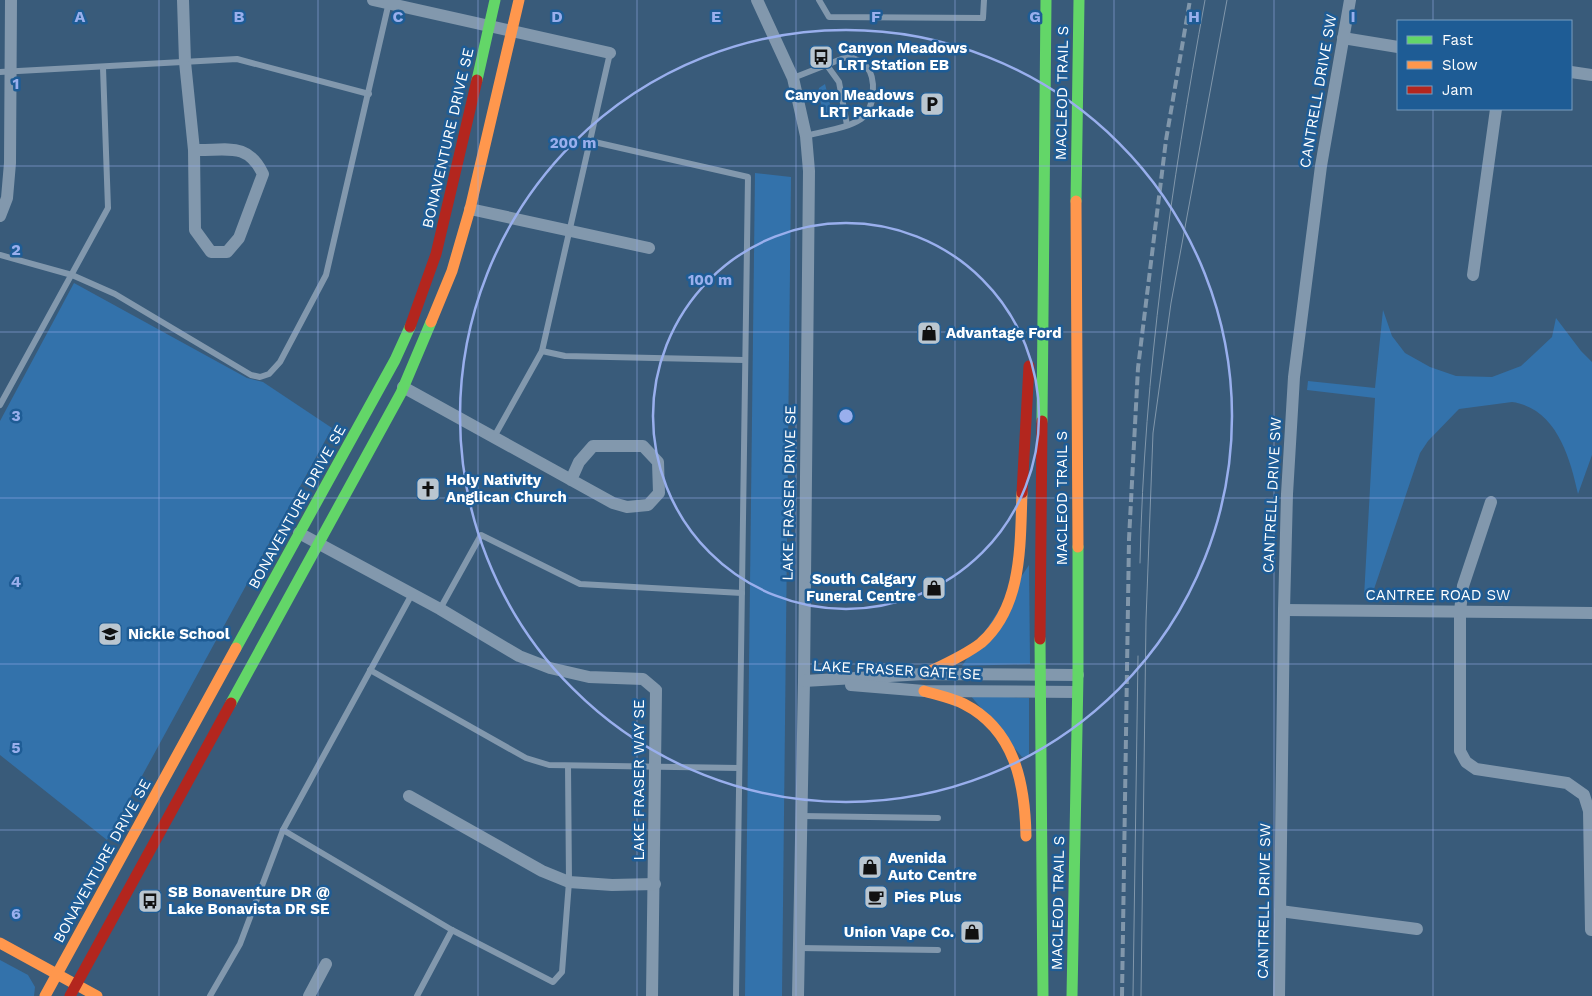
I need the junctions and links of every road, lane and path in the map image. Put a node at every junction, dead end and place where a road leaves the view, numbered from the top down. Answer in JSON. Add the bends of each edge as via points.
{"nodes":[{"id":1,"x":11,"y":0,"type":"edge"},
{"id":2,"x":183,"y":0,"type":"edge"},
{"id":3,"x":373,"y":0,"type":"edge"},
{"id":4,"x":495,"y":0,"type":"edge"},
{"id":5,"x":519,"y":0,"type":"edge"},
{"id":6,"x":757,"y":0,"type":"edge"},
{"id":7,"x":819,"y":0,"type":"edge"},
{"id":8,"x":984,"y":0,"type":"edge"},
{"id":9,"x":1046,"y":0,"type":"edge"},
{"id":10,"x":1079,"y":0,"type":"edge"},
{"id":11,"x":1350,"y":0,"type":"edge"},
{"id":12,"x":389,"y":2,"type":"edge"},
{"id":13,"x":490,"y":25,"type":"junction"},
{"id":14,"x":513,"y":31,"type":"junction"},
{"id":15,"x":1343,"y":38,"type":"junction"},
{"id":16,"x":1397,"y":47,"type":"edge"},
{"id":17,"x":610,"y":53,"type":"joint"},
{"id":18,"x":184,"y":62,"type":"junction"},
{"id":19,"x":826,"y":64,"type":"junction"},
{"id":20,"x":103,"y":68,"type":"junction"},
{"id":21,"x":5,"y":72,"type":"edge"},
{"id":22,"x":1572,"y":72,"type":"edge"},
{"id":23,"x":1592,"y":75,"type":"edge"},
{"id":24,"x":793,"y":78,"type":"junction"},
{"id":25,"x":369,"y":94,"type":"junction"},
{"id":26,"x":1496,"y":110,"type":"edge"},
{"id":27,"x":847,"y":125,"type":"junction"},
{"id":28,"x":806,"y":136,"type":"junction"},
{"id":29,"x":590,"y":141,"type":"junction"},
{"id":30,"x":194,"y":150,"type":"junction"},
{"id":31,"x":5,"y":163,"type":"edge"},
{"id":32,"x":470,"y":209,"type":"junction"},
{"id":33,"x":0,"y":216,"type":"edge"},
{"id":34,"x":569,"y":231,"type":"junction"},
{"id":35,"x":649,"y":248,"type":"dead end"},
{"id":36,"x":0,"y":255,"type":"edge"},
{"id":37,"x":72,"y":275,"type":"junction"},
{"id":38,"x":1473,"y":275,"type":"dead end"},
{"id":39,"x":1044,"y":326,"type":"junction"},
{"id":40,"x":542,"y":351,"type":"junction"},
{"id":41,"x":744,"y":360,"type":"junction"},
{"id":42,"x":403,"y":387,"type":"junction"},
{"id":43,"x":0,"y":405,"type":"edge"},
{"id":44,"x":494,"y":437,"type":"junction"},
{"id":45,"x":571,"y":480,"type":"junction"},
{"id":46,"x":1491,"y":502,"type":"dead end"},
{"id":47,"x":299,"y":533,"type":"junction"},
{"id":48,"x":318,"y":543,"type":"junction"},
{"id":49,"x":742,"y":593,"type":"junction"},
{"id":50,"x":412,"y":594,"type":"junction"},
{"id":51,"x":440,"y":609,"type":"junction"},
{"id":52,"x":1284,"y":610,"type":"junction"},
{"id":53,"x":1460,"y":611,"type":"junction"},
{"id":54,"x":1592,"y":613,"type":"edge"},
{"id":55,"x":370,"y":670,"type":"junction"},
{"id":56,"x":924,"y":674,"type":"junction"},
{"id":57,"x":1040,"y":675,"type":"junction"},
{"id":58,"x":1078,"y":675,"type":"junction"},
{"id":59,"x":804,"y":681,"type":"junction"},
{"id":60,"x":924,"y":691,"type":"junction"},
{"id":61,"x":1040,"y":691,"type":"junction"},
{"id":62,"x":1077,"y":692,"type":"junction"},
{"id":63,"x":568,"y":766,"type":"junction"},
{"id":64,"x":656,"y":766,"type":"junction"},
{"id":65,"x":739,"y":768,"type":"junction"},
{"id":66,"x":409,"y":796,"type":"dead end"},
{"id":67,"x":801,"y":816,"type":"junction"},
{"id":68,"x":938,"y":818,"type":"dead end"},
{"id":69,"x":282,"y":830,"type":"junction"},
{"id":70,"x":1026,"y":849,"type":"dead end"},
{"id":71,"x":569,"y":882,"type":"junction"},
{"id":72,"x":655,"y":884,"type":"junction"},
{"id":73,"x":1031,"y":907,"type":"dead end"},
{"id":74,"x":1280,"y":911,"type":"junction"},
{"id":75,"x":1417,"y":928,"type":"dead end"},
{"id":76,"x":452,"y":930,"type":"junction"},
{"id":77,"x":1591,"y":930,"type":"dead end"},
{"id":78,"x":1043,"y":934,"type":"junction"},
{"id":79,"x":0,"y":943,"type":"edge"},
{"id":80,"x":799,"y":948,"type":"junction"},
{"id":81,"x":938,"y":950,"type":"dead end"},
{"id":82,"x":326,"y":964,"type":"dead end"},
{"id":83,"x":57,"y":974,"type":"junction"},
{"id":84,"x":76,"y":985,"type":"junction"},
{"id":85,"x":45,"y":996,"type":"edge"},
{"id":86,"x":70,"y":996,"type":"edge"},
{"id":87,"x":97,"y":996,"type":"edge"},
{"id":88,"x":210,"y":996,"type":"edge"},
{"id":89,"x":309,"y":996,"type":"edge"},
{"id":90,"x":417,"y":996,"type":"edge"},
{"id":91,"x":652,"y":996,"type":"edge"},
{"id":92,"x":736,"y":996,"type":"edge"},
{"id":93,"x":798,"y":996,"type":"edge"},
{"id":94,"x":1042,"y":996,"type":"edge"},
{"id":95,"x":1072,"y":996,"type":"edge"},
{"id":96,"x":1279,"y":996,"type":"edge"}],
"edges":[{"from":1,"to":21,"type":"street"},
{"from":2,"to":18,"type":"street"},
{"from":3,"to":12,"type":"street"},
{"from":4,"to":13,"type":"main road","name":"BONAVENTURE DRIVE SE"},
{"from":5,"to":14,"type":"main road"},
{"from":6,"to":24,"type":"street","name":"LAKE FRASER DRIVE SE"},
{"from":7,"to":8,"type":"lane","via":[[829,17],[974,18],[983,18]]},
{"from":9,"to":39,"type":"main road","name":"MACLEOD TRAIL S"},
{"from":10,"to":58,"type":"main road","name":"MACLEOD TRAIL S","via":[[1076,148]]},
{"from":11,"to":15,"type":"street","name":"CANTRELL DRIVE SW"},
{"from":12,"to":13,"type":"street"},
{"from":12,"to":25,"type":"lane"},
{"from":13,"to":14,"type":"street"},
{"from":13,"to":47,"type":"main road","name":"BONAVENTURE DRIVE SE","via":[[438,246],[418,310],[395,360]]},
{"from":14,"to":17,"type":"street"},
{"from":14,"to":32,"type":"main road"},
{"from":15,"to":16,"type":"street"},
{"from":15,"to":52,"type":"street","name":"CANTRELL DRIVE SW","via":[[1320,176],[1294,377]]},
{"from":17,"to":29,"type":"lane"},
{"from":18,"to":20,"type":"lane"},
{"from":18,"to":25,"type":"lane","via":[[237,59]]},
{"from":18,"to":30,"type":"street"},
{"from":19,"to":24,"type":"lane"},
{"from":19,"to":27,"type":"lane","via":[[839,82]]},
{"from":19,"to":27,"type":"lane","via":[[850,56],[866,64],[870,72],[873,89],[870,107],[862,118]]},
{"from":20,"to":21,"type":"lane"},
{"from":20,"to":37,"type":"lane","via":[[108,208]]},
{"from":21,"to":31,"type":"street"},
{"from":22,"to":23,"type":"street"},
{"from":24,"to":28,"type":"street","name":"LAKE FRASER DRIVE SE"},
{"from":25,"to":37,"type":"lane","via":[[326,275],[280,362],[269,374],[251,375],[115,294]]},
{"from":26,"to":38,"type":"street"},
{"from":27,"to":28,"type":"lane"},
{"from":28,"to":59,"type":"street","name":"LAKE FRASER DRIVE SE","via":[[809,171]]},
{"from":29,"to":34,"type":"lane"},
{"from":29,"to":41,"type":"lane","via":[[748,177]]},
{"from":30,"to":30,"type":"street","via":[[195,230],[211,252],[227,252],[239,238],[263,174],[256,160],[244,150]]},
{"from":31,"to":33,"type":"street","via":[[7,198]]},
{"from":32,"to":34,"type":"street"},
{"from":32,"to":42,"type":"main road","via":[[452,271]]},
{"from":34,"to":35,"type":"street"},
{"from":34,"to":40,"type":"lane"},
{"from":36,"to":37,"type":"lane"},
{"from":37,"to":43,"type":"lane"},
{"from":39,"to":56,"type":"main road","via":[[1031,353],[1020,546],[1008,603],[996,625],[978,644],[956,660]]},
{"from":39,"to":57,"type":"main road","name":"MACLEOD TRAIL S"},
{"from":40,"to":41,"type":"lane","via":[[565,356]]},
{"from":40,"to":44,"type":"lane"},
{"from":41,"to":49,"type":"lane"},
{"from":42,"to":44,"type":"street"},
{"from":42,"to":48,"type":"main road"},
{"from":44,"to":45,"type":"street"},
{"from":45,"to":45,"type":"street","via":[[627,507],[648,505],[659,493],[658,462],[643,446],[593,446],[579,462]]},
{"from":46,"to":53,"type":"street","via":[[1463,586]]},
{"from":47,"to":48,"type":"street","name":"LAKE FRASER WAY SE"},
{"from":47,"to":83,"type":"main road","name":"BONAVENTURE DRIVE SE"},
{"from":48,"to":50,"type":"street","name":"LAKE FRASER WAY SE"},
{"from":48,"to":84,"type":"main road"},
{"from":49,"to":51,"type":"lane","via":[[580,584],[481,535]]},
{"from":49,"to":65,"type":"lane"},
{"from":50,"to":51,"type":"street","name":"LAKE FRASER WAY SE"},
{"from":50,"to":55,"type":"lane"},
{"from":51,"to":64,"type":"street","name":"LAKE FRASER WAY SE","via":[[519,656],[550,668],[589,677],[642,679],[656,690]]},
{"from":52,"to":53,"type":"street","name":"CANTREE ROAD SW"},
{"from":52,"to":74,"type":"street","name":"CANTRELL DRIVE SW"},
{"from":53,"to":54,"type":"street","name":"CANTREE ROAD SW"},
{"from":53,"to":77,"type":"street","via":[[1460,751],[1476,770],[1567,783],[1584,795],[1589,811]]},
{"from":55,"to":63,"type":"lane","via":[[526,758],[549,765]]},
{"from":55,"to":69,"type":"lane"},
{"from":56,"to":57,"type":"street","name":"LAKE FRASER GATE SE"},
{"from":56,"to":59,"type":"street","name":"LAKE FRASER GATE SE"},
{"from":57,"to":58,"type":"street","name":"LAKE FRASER GATE SE"},
{"from":57,"to":61,"type":"main road","name":"MACLEOD TRAIL S"},
{"from":58,"to":62,"type":"main road","name":"MACLEOD TRAIL S"},
{"from":59,"to":60,"type":"street","name":"LAKE FRASER GATE SE"},
{"from":59,"to":67,"type":"street","name":"LAKE FRASER DRIVE SE"},
{"from":60,"to":61,"type":"street","name":"LAKE FRASER GATE SE"},
{"from":60,"to":70,"type":"main road","via":[[968,706],[987,720],[1011,746],[1022,779]]},
{"from":61,"to":62,"type":"street","name":"LAKE FRASER GATE SE"},
{"from":61,"to":78,"type":"main road","name":"MACLEOD TRAIL S"},
{"from":62,"to":95,"type":"main road","name":"MACLEOD TRAIL S"},
{"from":63,"to":64,"type":"lane"},
{"from":63,"to":71,"type":"lane"},
{"from":64,"to":65,"type":"lane"},
{"from":64,"to":72,"type":"street","name":"LAKE FRASER WAY SE"},
{"from":65,"to":92,"type":"lane"},
{"from":66,"to":71,"type":"street","via":[[542,871]]},
{"from":67,"to":68,"type":"lane"},
{"from":67,"to":80,"type":"street","name":"LAKE FRASER DRIVE SE"},
{"from":69,"to":76,"type":"lane"},
{"from":69,"to":88,"type":"lane","via":[[240,944]]},
{"from":71,"to":72,"type":"street"},
{"from":71,"to":76,"type":"lane","via":[[562,972],[553,982]]},
{"from":72,"to":91,"type":"street","name":"LAKE FRASER WAY SE"},
{"from":73,"to":78,"type":"main road"},
{"from":74,"to":75,"type":"street"},
{"from":74,"to":96,"type":"street","name":"CANTRELL DRIVE SW"},
{"from":76,"to":90,"type":"lane"},
{"from":78,"to":94,"type":"main road","name":"MACLEOD TRAIL S"},
{"from":79,"to":83,"type":"main road"},
{"from":80,"to":81,"type":"lane"},
{"from":80,"to":93,"type":"street","name":"LAKE FRASER DRIVE SE"},
{"from":82,"to":89,"type":"street"},
{"from":83,"to":84,"type":"main road"},
{"from":83,"to":85,"type":"main road","name":"BONAVENTURE DRIVE SE"},
{"from":84,"to":86,"type":"main road"},
{"from":84,"to":87,"type":"main road"}]}
